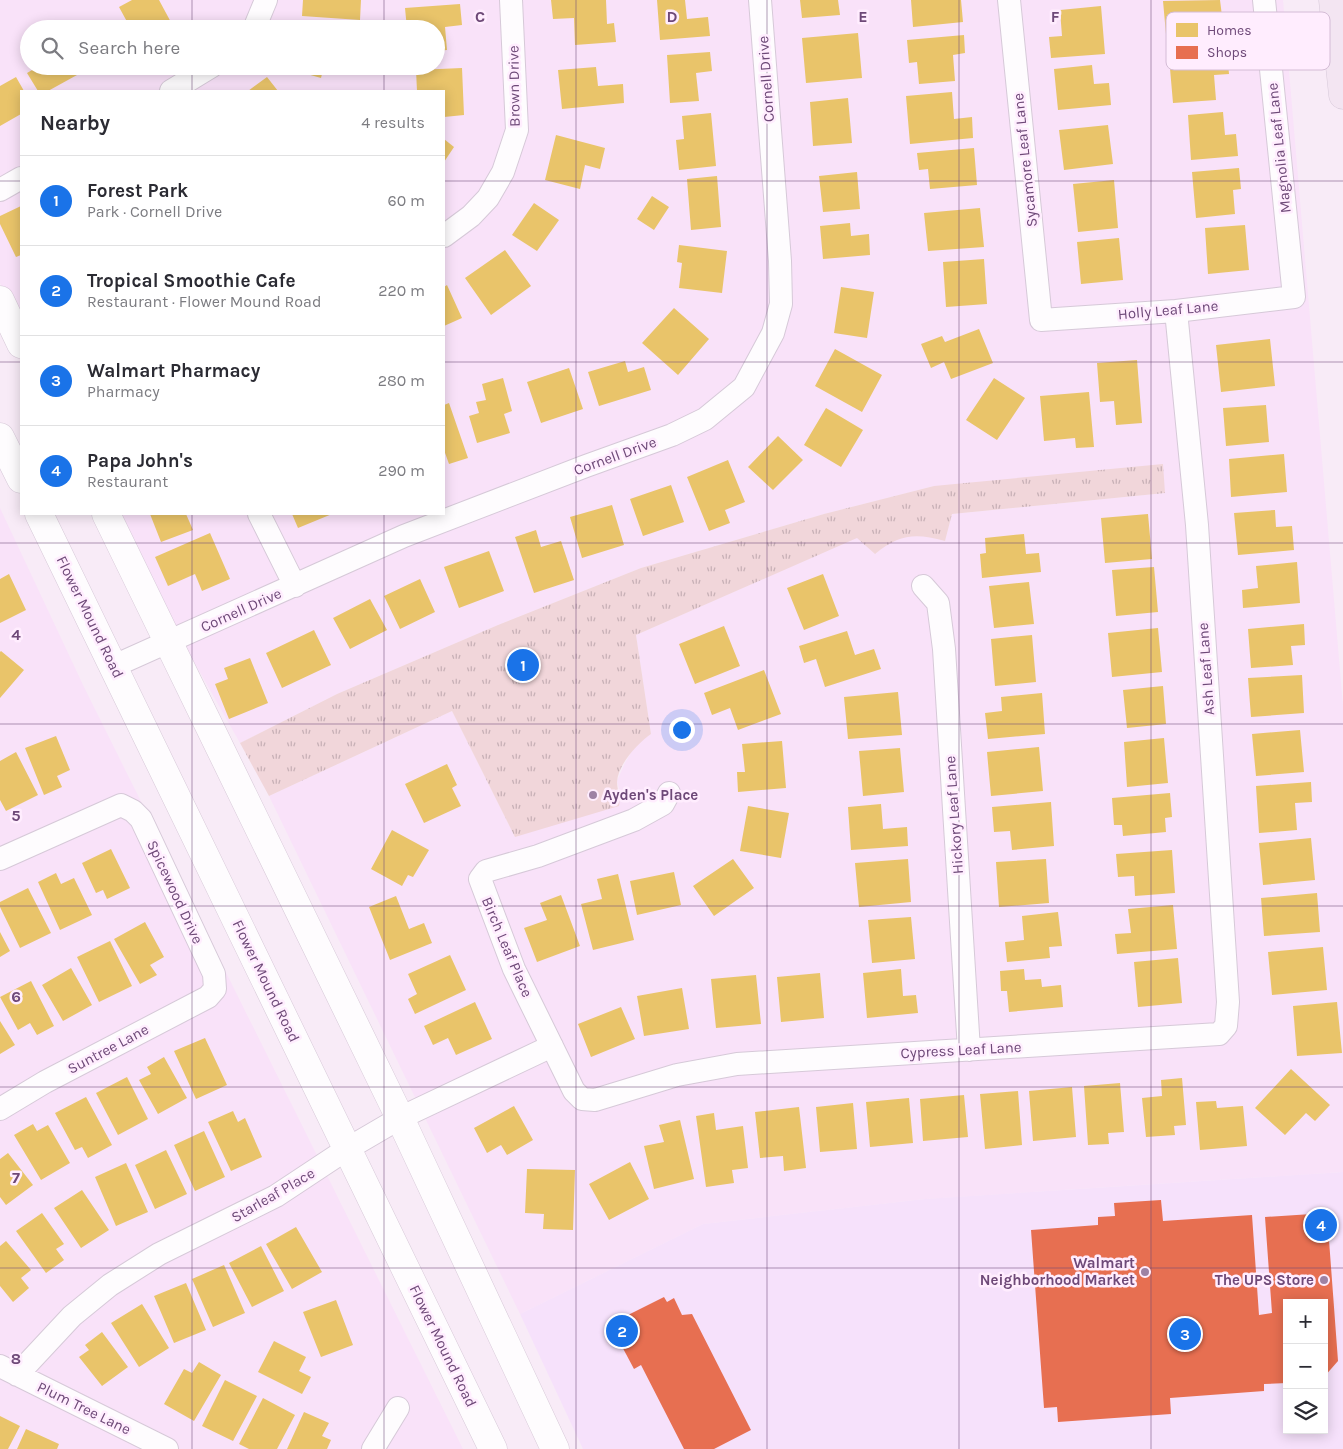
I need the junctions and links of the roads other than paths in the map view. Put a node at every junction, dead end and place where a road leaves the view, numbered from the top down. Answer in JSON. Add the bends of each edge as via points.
{"nodes":[{"id":1,"x":266,"y":0,"type":"edge"},
{"id":2,"x":511,"y":0,"type":"edge"},
{"id":3,"x":760,"y":0,"type":"edge"},
{"id":4,"x":1008,"y":0,"type":"edge"},
{"id":5,"x":1333,"y":0,"type":"edge"},
{"id":6,"x":258,"y":20,"type":"edge"},
{"id":7,"x":1271,"y":70,"type":"edge"},
{"id":8,"x":197,"y":75,"type":"edge"},
{"id":9,"x":173,"y":90,"type":"edge"},
{"id":10,"x":1343,"y":94,"type":"edge"},
{"id":11,"x":20,"y":179,"type":"edge"},
{"id":12,"x":0,"y":190,"type":"edge"},
{"id":13,"x":445,"y":235,"type":"edge"},
{"id":14,"x":1294,"y":296,"type":"joint"},
{"id":15,"x":0,"y":300,"type":"edge"},
{"id":16,"x":1176,"y":311,"type":"junction"},
{"id":17,"x":1041,"y":320,"type":"joint"},
{"id":18,"x":20,"y":342,"type":"edge"},
{"id":19,"x":0,"y":437,"type":"edge"},
{"id":20,"x":20,"y":477,"type":"edge"},
{"id":21,"x":39,"y":515,"type":"edge"},
{"id":22,"x":107,"y":515,"type":"edge"},
{"id":23,"x":260,"y":515,"type":"edge"},
{"id":24,"x":295,"y":586,"type":"junction"},
{"id":25,"x":923,"y":586,"type":"dead end"},
{"id":26,"x":170,"y":641,"type":"junction"},
{"id":27,"x":114,"y":666,"type":"junction"},
{"id":28,"x":669,"y":793,"type":"dead end"},
{"id":29,"x":0,"y":860,"type":"edge"},
{"id":30,"x":216,"y":989,"type":"joint"},
{"id":31,"x":1226,"y":1026,"type":"joint"},
{"id":32,"x":552,"y":1046,"type":"junction"},
{"id":33,"x":969,"y":1050,"type":"junction"},
{"id":34,"x":694,"y":1072,"type":"joint"},
{"id":35,"x":0,"y":1109,"type":"edge"},
{"id":36,"x":400,"y":1118,"type":"junction"},
{"id":37,"x":347,"y":1148,"type":"junction"},
{"id":38,"x":9,"y":1371,"type":"edge"},
{"id":39,"x":398,"y":1408,"type":"dead end"},
{"id":40,"x":167,"y":1449,"type":"edge"},
{"id":41,"x":373,"y":1449,"type":"edge"},
{"id":42,"x":493,"y":1449,"type":"edge"},
{"id":43,"x":556,"y":1449,"type":"edge"}],
"edges":[{"from":1,"to":6,"type":"street"},
{"from":2,"to":13,"type":"street","name":"Brown Drive","via":[[517,130],[503,172],[488,198],[472,216]]},
{"from":3,"to":24,"type":"street","name":"Cornell Drive","via":[[781,304],[773,333],[744,387],[705,419],[672,436],[461,513]]},
{"from":4,"to":17,"type":"street","name":"Sycamore Leaf Lane"},
{"from":5,"to":10,"type":"main road"},
{"from":7,"to":14,"type":"street","name":"Magnolia Leaf Lane"},
{"from":8,"to":9,"type":"street"},
{"from":11,"to":12,"type":"street"},
{"from":14,"to":16,"type":"street","name":"Holly Leaf Lane"},
{"from":15,"to":18,"type":"main road"},
{"from":16,"to":17,"type":"street","name":"Holly Leaf Lane"},
{"from":16,"to":31,"type":"street","name":"Ash Leaf Lane","via":[[1197,525],[1228,1002]]},
{"from":19,"to":20,"type":"main road"},
{"from":21,"to":27,"type":"main road","name":"Flower Mound Road"},
{"from":22,"to":26,"type":"main road"},
{"from":23,"to":24,"type":"street"},
{"from":24,"to":26,"type":"street","name":"Cornell Drive"},
{"from":25,"to":33,"type":"street","name":"Hickory Leaf Lane","via":[[938,603],[944,649]]},
{"from":26,"to":27,"type":"street","name":"Cornell Drive"},
{"from":26,"to":36,"type":"main road"},
{"from":27,"to":37,"type":"main road","name":"Flower Mound Road"},
{"from":28,"to":32,"type":"street","name":"Birch Leaf Place","via":[[664,804],[634,820],[538,856],[486,871],[480,879],[514,969]]},
{"from":29,"to":30,"type":"street","name":"Spicewood Drive","via":[[121,805],[133,811],[141,819],[214,974]]},
{"from":30,"to":35,"type":"street","name":"Suntree Lane","via":[[208,997]]},
{"from":31,"to":33,"type":"street","name":"Cypress Leaf Lane","via":[[1219,1034],[1207,1036]]},
{"from":32,"to":34,"type":"street","name":"Birch Leaf Place","via":[[574,1091],[582,1099],[595,1100]]},
{"from":32,"to":36,"type":"street","name":"Starleaf Place"},
{"from":33,"to":34,"type":"street","name":"Cypress Leaf Lane","via":[[737,1064]]},
{"from":36,"to":37,"type":"street","name":"Starleaf Place"},
{"from":36,"to":43,"type":"main road"},
{"from":37,"to":38,"type":"street","name":"Starleaf Place","via":[[276,1196],[159,1254],[110,1285]]},
{"from":37,"to":42,"type":"main road","name":"Flower Mound Road"},
{"from":38,"to":40,"type":"street","name":"Plum Tree Lane"},
{"from":39,"to":41,"type":"street"}]}
